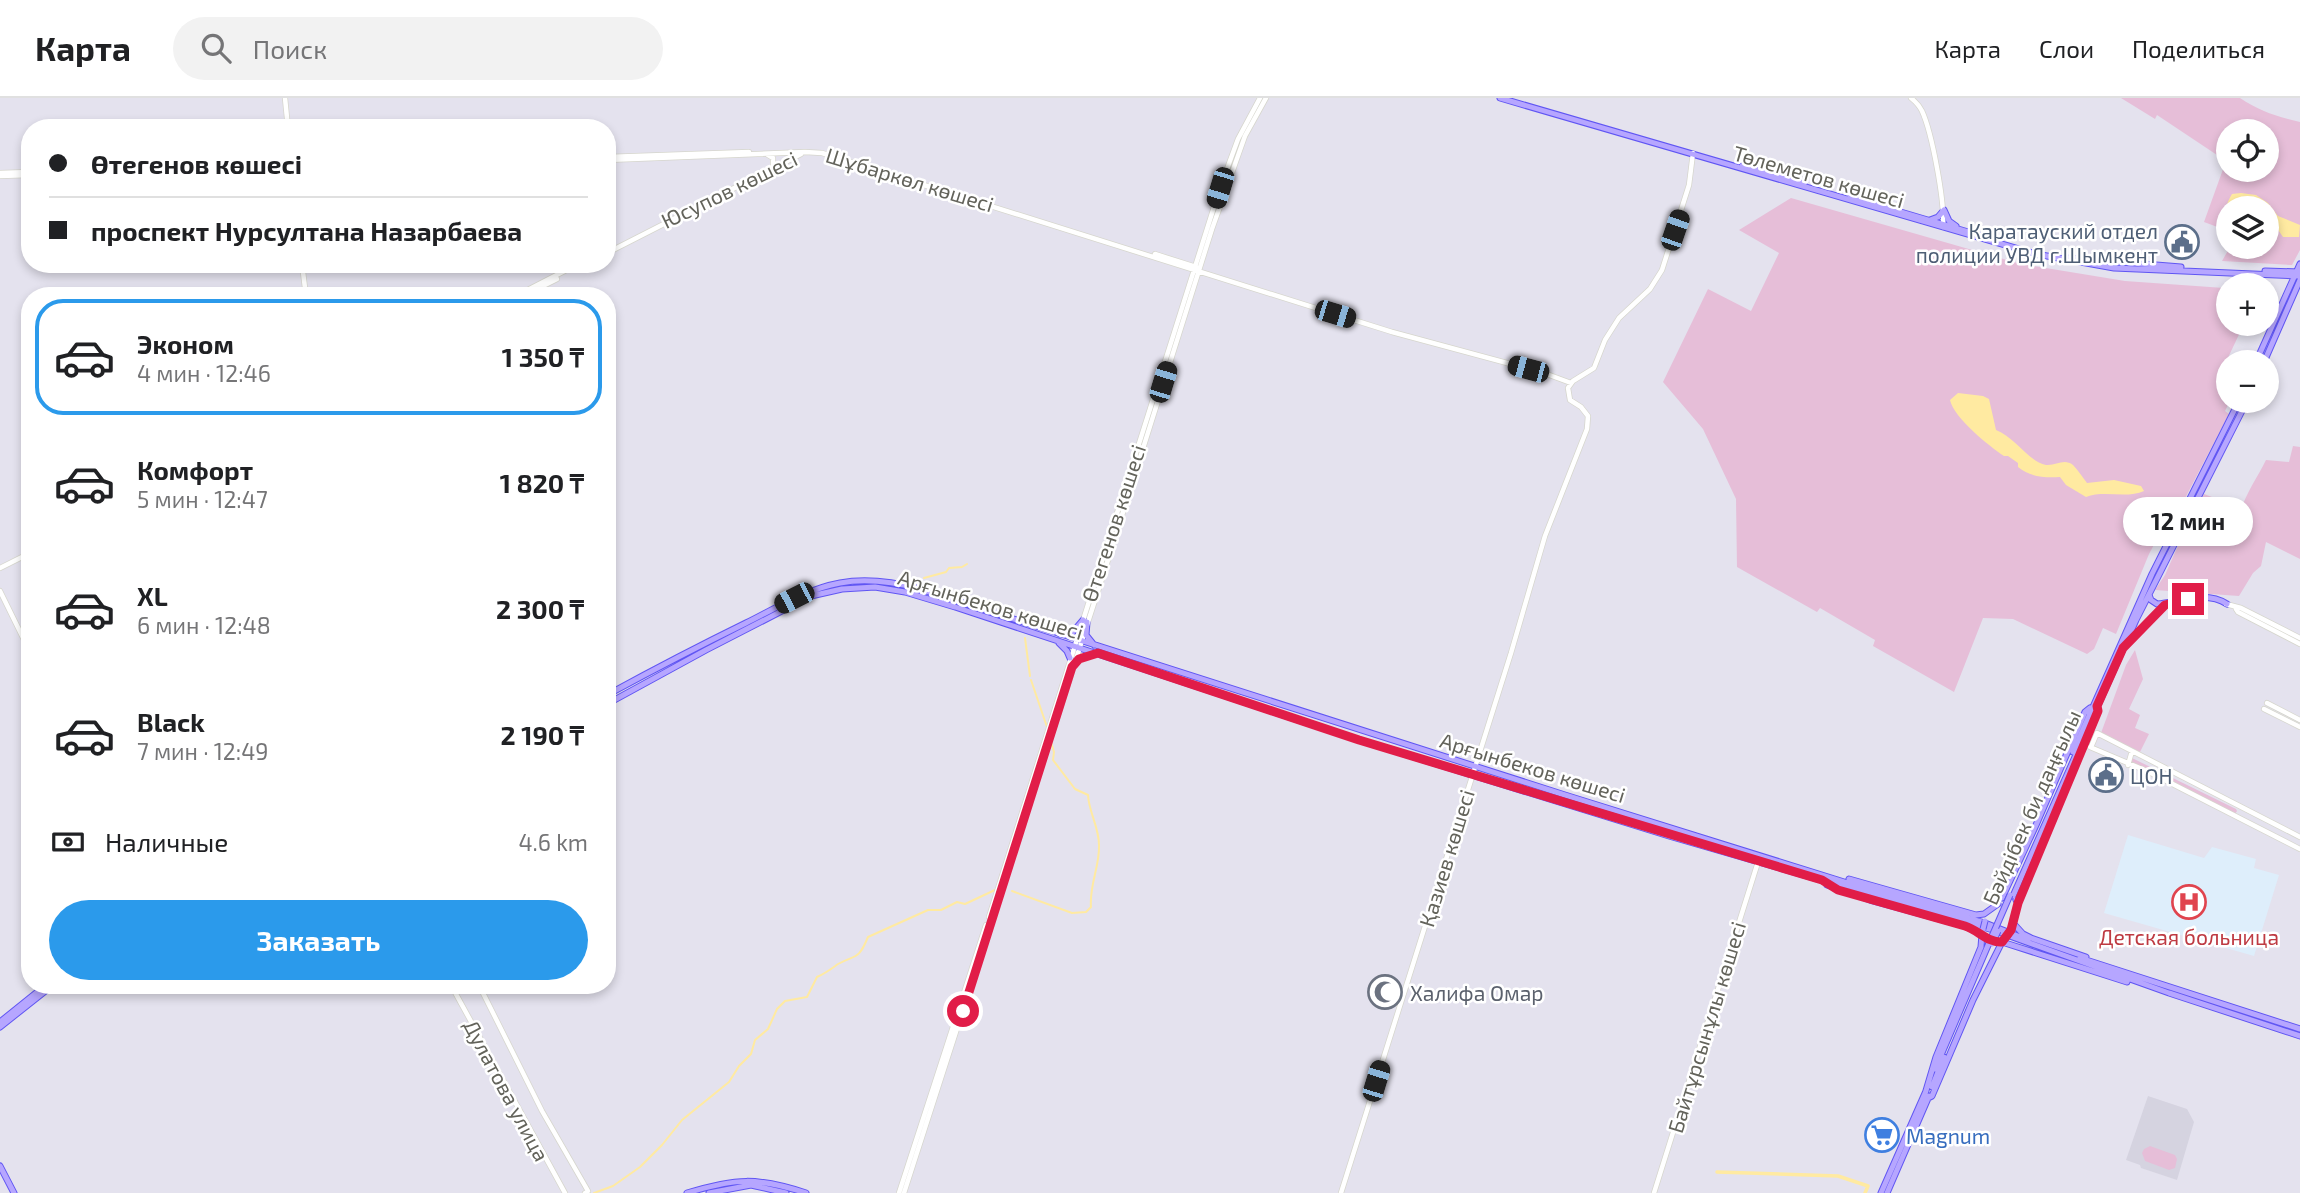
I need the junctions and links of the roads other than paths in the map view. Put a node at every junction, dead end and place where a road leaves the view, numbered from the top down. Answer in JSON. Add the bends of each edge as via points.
{"nodes":[{"id":1,"x":283,"y":98,"type":"edge"},
{"id":2,"x":1260,"y":98,"type":"edge"},
{"id":3,"x":1266,"y":98,"type":"edge"},
{"id":4,"x":1500,"y":98,"type":"edge"},
{"id":5,"x":1512,"y":98,"type":"edge"},
{"id":6,"x":1911,"y":98,"type":"edge"},
{"id":7,"x":286,"y":119,"type":"edge"},
{"id":8,"x":806,"y":151,"type":"junction"},
{"id":9,"x":1693,"y":153,"type":"junction"},
{"id":10,"x":764,"y":154,"type":"junction"},
{"id":11,"x":616,"y":158,"type":"edge"},
{"id":12,"x":616,"y":158,"type":"edge"},
{"id":13,"x":773,"y":165,"type":"junction"},
{"id":14,"x":1742,"y":168,"type":"junction"},
{"id":15,"x":21,"y":174,"type":"edge"},
{"id":16,"x":0,"y":175,"type":"edge"},
{"id":17,"x":1944,"y":210,"type":"junction"},
{"id":18,"x":1930,"y":220,"type":"junction"},
{"id":19,"x":1943,"y":226,"type":"junction"},
{"id":20,"x":1958,"y":228,"type":"junction"},
{"id":21,"x":616,"y":246,"type":"edge"},
{"id":22,"x":616,"y":246,"type":"edge"},
{"id":23,"x":2300,"y":264,"type":"edge"},
{"id":24,"x":1198,"y":270,"type":"junction"},
{"id":25,"x":561,"y":273,"type":"edge"},
{"id":26,"x":568,"y":273,"type":"edge"},
{"id":27,"x":2298,"y":278,"type":"edge"},
{"id":28,"x":534,"y":287,"type":"edge"},
{"id":29,"x":540,"y":287,"type":"edge"},
{"id":30,"x":1189,"y":291,"type":"junction"},
{"id":31,"x":2279,"y":320,"type":"edge"},
{"id":32,"x":2279,"y":320,"type":"edge"},
{"id":33,"x":2272,"y":336,"type":"joint"},
{"id":34,"x":2263,"y":350,"type":"edge"},
{"id":35,"x":2268,"y":350,"type":"edge"},
{"id":36,"x":1571,"y":383,"type":"junction"},
{"id":37,"x":1154,"y":404,"type":"junction"},
{"id":38,"x":2233,"y":413,"type":"edge"},
{"id":39,"x":2241,"y":413,"type":"edge"},
{"id":40,"x":21,"y":557,"type":"edge"},
{"id":41,"x":0,"y":568,"type":"edge"},
{"id":42,"x":0,"y":592,"type":"edge"},
{"id":43,"x":2149,"y":594,"type":"junction"},
{"id":44,"x":2227,"y":604,"type":"junction"},
{"id":45,"x":2235,"y":608,"type":"junction"},
{"id":46,"x":976,"y":611,"type":"junction"},
{"id":47,"x":1085,"y":621,"type":"junction"},
{"id":48,"x":2144,"y":625,"type":"junction"},
{"id":49,"x":2130,"y":632,"type":"junction"},
{"id":50,"x":21,"y":634,"type":"edge"},
{"id":51,"x":1055,"y":634,"type":"junction"},
{"id":52,"x":2300,"y":638,"type":"edge"},
{"id":53,"x":1056,"y":641,"type":"junction"},
{"id":54,"x":1077,"y":644,"type":"junction"},
{"id":55,"x":2300,"y":644,"type":"edge"},
{"id":56,"x":2121,"y":647,"type":"junction"},
{"id":57,"x":1099,"y":651,"type":"junction"},
{"id":58,"x":1070,"y":658,"type":"junction"},
{"id":59,"x":680,"y":660,"type":"junction"},
{"id":60,"x":1072,"y":667,"type":"junction"},
{"id":61,"x":616,"y":691,"type":"edge"},
{"id":62,"x":616,"y":699,"type":"edge"},
{"id":63,"x":2267,"y":703,"type":"dead end"},
{"id":64,"x":2095,"y":706,"type":"junction"},
{"id":65,"x":2264,"y":709,"type":"dead end"},
{"id":66,"x":2300,"y":720,"type":"edge"},
{"id":67,"x":2300,"y":727,"type":"edge"},
{"id":68,"x":2084,"y":744,"type":"junction"},
{"id":69,"x":2091,"y":747,"type":"junction"},
{"id":70,"x":2132,"y":751,"type":"junction"},
{"id":71,"x":2128,"y":765,"type":"junction"},
{"id":72,"x":1474,"y":766,"type":"junction"},
{"id":73,"x":1471,"y":773,"type":"junction"},
{"id":74,"x":2241,"y":807,"type":"junction"},
{"id":75,"x":2237,"y":816,"type":"junction"},
{"id":76,"x":2300,"y":837,"type":"edge"},
{"id":77,"x":2300,"y":849,"type":"edge"},
{"id":78,"x":1012,"y":852,"type":"junction"},
{"id":79,"x":1758,"y":862,"type":"junction"},
{"id":80,"x":1823,"y":877,"type":"junction"},
{"id":81,"x":2000,"y":901,"type":"junction"},
{"id":82,"x":2018,"y":903,"type":"junction"},
{"id":83,"x":2013,"y":923,"type":"junction"},
{"id":84,"x":1982,"y":931,"type":"junction"},
{"id":85,"x":2005,"y":940,"type":"junction"},
{"id":86,"x":2141,"y":981,"type":"junction"},
{"id":87,"x":36,"y":994,"type":"edge"},
{"id":88,"x":41,"y":994,"type":"edge"},
{"id":89,"x":456,"y":994,"type":"edge"},
{"id":90,"x":484,"y":994,"type":"edge"},
{"id":91,"x":0,"y":1025,"type":"edge"},
{"id":92,"x":2300,"y":1028,"type":"edge"},
{"id":93,"x":2300,"y":1035,"type":"edge"},
{"id":94,"x":1926,"y":1096,"type":"junction"},
{"id":95,"x":0,"y":1166,"type":"edge"},
{"id":96,"x":0,"y":1173,"type":"edge"},
{"id":97,"x":698,"y":1191,"type":"edge"},
{"id":98,"x":586,"y":1192,"type":"edge"},
{"id":99,"x":12,"y":1193,"type":"edge"},
{"id":100,"x":565,"y":1193,"type":"edge"},
{"id":101,"x":687,"y":1193,"type":"edge"},
{"id":102,"x":709,"y":1193,"type":"edge"},
{"id":103,"x":786,"y":1193,"type":"edge"},
{"id":104,"x":806,"y":1193,"type":"edge"},
{"id":105,"x":902,"y":1193,"type":"edge"},
{"id":106,"x":1341,"y":1193,"type":"edge"},
{"id":107,"x":1654,"y":1193,"type":"edge"},
{"id":108,"x":1881,"y":1193,"type":"edge"},
{"id":109,"x":1887,"y":1193,"type":"edge"}],
"edges":[{"from":1,"to":7,"type":"street"},
{"from":2,"to":24,"type":"street","name":"Өтегенов көшесі","via":[[1218,190],[1202,239]]},
{"from":3,"to":24,"type":"street","via":[[1237,154]]},
{"from":4,"to":9,"type":"main road","name":"Төлеметов көшесі"},
{"from":5,"to":9,"type":"main road","name":"Төлеметов көшесі"},
{"from":6,"to":17,"type":"street","via":[[1924,116]]},
{"from":8,"to":10,"type":"street","name":"Шұбаркөл көшесі"},
{"from":8,"to":12,"type":"street","name":"Шұбаркөл көшесі"},
{"from":8,"to":13,"type":"street","name":"Юсупов көшесі"},
{"from":8,"to":21,"type":"street","name":"Юсупов көшесі"},
{"from":8,"to":24,"type":"street","name":"Шұбаркөл көшесі","via":[[832,153]]},
{"from":9,"to":14,"type":"main road","name":"Төлеметов көшесі"},
{"from":9,"to":36,"type":"street","via":[[1689,185],[1662,270],[1650,289],[1619,318],[1594,368]]},
{"from":10,"to":11,"type":"street","name":"Шұбаркөл көшесі"},
{"from":10,"to":13,"type":"street","via":[[772,156]]},
{"from":13,"to":22,"type":"street","name":"Юсупов көшесі"},
{"from":14,"to":18,"type":"main road","name":"Төлеметов көшесі"},
{"from":14,"to":19,"type":"main road","name":"Төлеметов көшесі"},
{"from":15,"to":16,"type":"street"},
{"from":17,"to":18,"type":"main road"},
{"from":17,"to":19,"type":"street"},
{"from":17,"to":20,"type":"main road"},
{"from":18,"to":19,"type":"main road","name":"Төлеметов көшесі"},
{"from":19,"to":20,"type":"main road","name":"Төлеметов көшесі"},
{"from":19,"to":27,"type":"main road","name":"Төлеметов көшесі","via":[[2090,265]]},
{"from":20,"to":27,"type":"main road","name":"Төлеметов көшесі","via":[[2085,260]]},
{"from":23,"to":27,"type":"main road"},
{"from":24,"to":30,"type":"street","name":"Өтегенов көшесі"},
{"from":24,"to":36,"type":"street","name":"Шұбаркөл көшесі"},
{"from":25,"to":28,"type":"street"},
{"from":26,"to":29,"type":"street"},
{"from":27,"to":31,"type":"main road"},
{"from":27,"to":32,"type":"main road"},
{"from":30,"to":37,"type":"street"},
{"from":30,"to":37,"type":"street","name":"Өтегенов көшесі"},
{"from":33,"to":34,"type":"main road"},
{"from":33,"to":35,"type":"main road"},
{"from":36,"to":72,"type":"street","name":"Қазиев көшесі","via":[[1570,400],[1588,416],[1587,429],[1549,523]]},
{"from":37,"to":47,"type":"street"},
{"from":37,"to":47,"type":"street","name":"Өтегенов көшесі","via":[[1134,452]]},
{"from":38,"to":56,"type":"main road","name":"Бәйдібек би даңғылы"},
{"from":39,"to":43,"type":"main road","name":"Бәйдібек би даңғылы"},
{"from":40,"to":41,"type":"street"},
{"from":42,"to":50,"type":"street"},
{"from":43,"to":44,"type":"main road","via":[[2157,604],[2195,597]]},
{"from":43,"to":49,"type":"main road","name":"Бәйдібек би даңғылы"},
{"from":44,"to":45,"type":"street"},
{"from":44,"to":48,"type":"street","via":[[2180,600],[2165,605]]},
{"from":45,"to":52,"type":"street"},
{"from":45,"to":55,"type":"street"},
{"from":46,"to":51,"type":"main road","name":"Арғынбеков көшесі"},
{"from":46,"to":53,"type":"main road","name":"Арғынбеков көшесі"},
{"from":46,"to":59,"type":"main road","name":"Арғынбеков көшесі","via":[[875,587],[842,589],[799,598]]},
{"from":47,"to":51,"type":"main road","via":[[1072,633]]},
{"from":47,"to":54,"type":"street"},
{"from":47,"to":57,"type":"main road","via":[[1088,640]]},
{"from":48,"to":49,"type":"street","via":[[2135,634]]},
{"from":48,"to":56,"type":"street"},
{"from":49,"to":56,"type":"main road","name":"Бәйдібек би даңғылы"},
{"from":51,"to":54,"type":"main road","name":"Арғынбеков көшесі"},
{"from":53,"to":54,"type":"main road","name":"Арғынбеков көшесі"},
{"from":53,"to":58,"type":"main road"},
{"from":54,"to":57,"type":"main road","name":"Арғынбеков көшесі"},
{"from":54,"to":58,"type":"street"},
{"from":54,"to":60,"type":"street"},
{"from":56,"to":64,"type":"main road","name":"Бәйдібек би даңғылы"},
{"from":57,"to":60,"type":"main road"},
{"from":57,"to":72,"type":"main road","name":"Арғынбеков көшесі"},
{"from":57,"to":73,"type":"main road","name":"Арғынбеков көшесі"},
{"from":58,"to":78,"type":"street"},
{"from":59,"to":61,"type":"main road","name":"Арғынбеков көшесі"},
{"from":59,"to":62,"type":"main road","name":"Арғынбеков көшесі"},
{"from":60,"to":78,"type":"street"},
{"from":63,"to":66,"type":"street"},
{"from":64,"to":68,"type":"main road","via":[[2098,711]]},
{"from":64,"to":81,"type":"main road","via":[[2085,712]]},
{"from":64,"to":94,"type":"main road","name":"Бәйдібек би даңғылы","bridge":true},
{"from":65,"to":67,"type":"street"},
{"from":68,"to":69,"type":"street"},
{"from":68,"to":82,"type":"main road"},
{"from":69,"to":70,"type":"street","via":[[2097,733]]},
{"from":69,"to":71,"type":"street"},
{"from":70,"to":71,"type":"street"},
{"from":70,"to":74,"type":"street"},
{"from":71,"to":75,"type":"street"},
{"from":72,"to":73,"type":"street","name":"Қазиев көшесі"},
{"from":72,"to":80,"type":"main road","name":"Арғынбеков көшесі"},
{"from":73,"to":79,"type":"main road","name":"Арғынбеков көшесі"},
{"from":73,"to":106,"type":"street","name":"Қазиев көшесі"},
{"from":74,"to":75,"type":"street"},
{"from":74,"to":76,"type":"street"},
{"from":75,"to":77,"type":"street"},
{"from":78,"to":105,"type":"street"},
{"from":79,"to":80,"type":"main road","name":"Арғынбеков көшесі"},
{"from":79,"to":107,"type":"street","name":"Байтұрсынұлы көшесі"},
{"from":80,"to":81,"type":"main road","via":[[1839,876],[1976,915]]},
{"from":80,"to":84,"type":"main road","via":[[1838,890]]},
{"from":80,"to":86,"type":"main road","name":"Арғынбеков көшесі"},
{"from":81,"to":82,"type":"main road","via":[[2010,896]]},
{"from":81,"to":84,"type":"main road","bridge":true},
{"from":82,"to":83,"type":"main road"},
{"from":83,"to":85,"type":"main road","bridge":true},
{"from":83,"to":86,"type":"main road","via":[[2031,938],[2119,968]]},
{"from":84,"to":85,"type":"main road","via":[[1996,942]]},
{"from":84,"to":94,"type":"main road","via":[[1981,947],[1936,1057]]},
{"from":85,"to":86,"type":"main road","via":[[2108,977]]},
{"from":85,"to":94,"type":"main road","via":[[1977,991],[1932,1096]]},
{"from":86,"to":92,"type":"main road","name":"Арғынбеков көшесі"},
{"from":86,"to":93,"type":"main road","name":"Арғынбеков көшесі"},
{"from":87,"to":91,"type":"main road"},
{"from":88,"to":91,"type":"main road"},
{"from":89,"to":100,"type":"street","name":"Дулатова улица"},
{"from":90,"to":98,"type":"street"},
{"from":94,"to":108,"type":"main road"},
{"from":94,"to":109,"type":"main road"},
{"from":95,"to":99,"type":"main road"},
{"from":96,"to":99,"type":"main road"},
{"from":97,"to":101,"type":"main road"},
{"from":97,"to":104,"type":"main road","via":[[723,1182],[751,1181]]},
{"from":102,"to":103,"type":"main road","via":[[751,1185]]}]}
